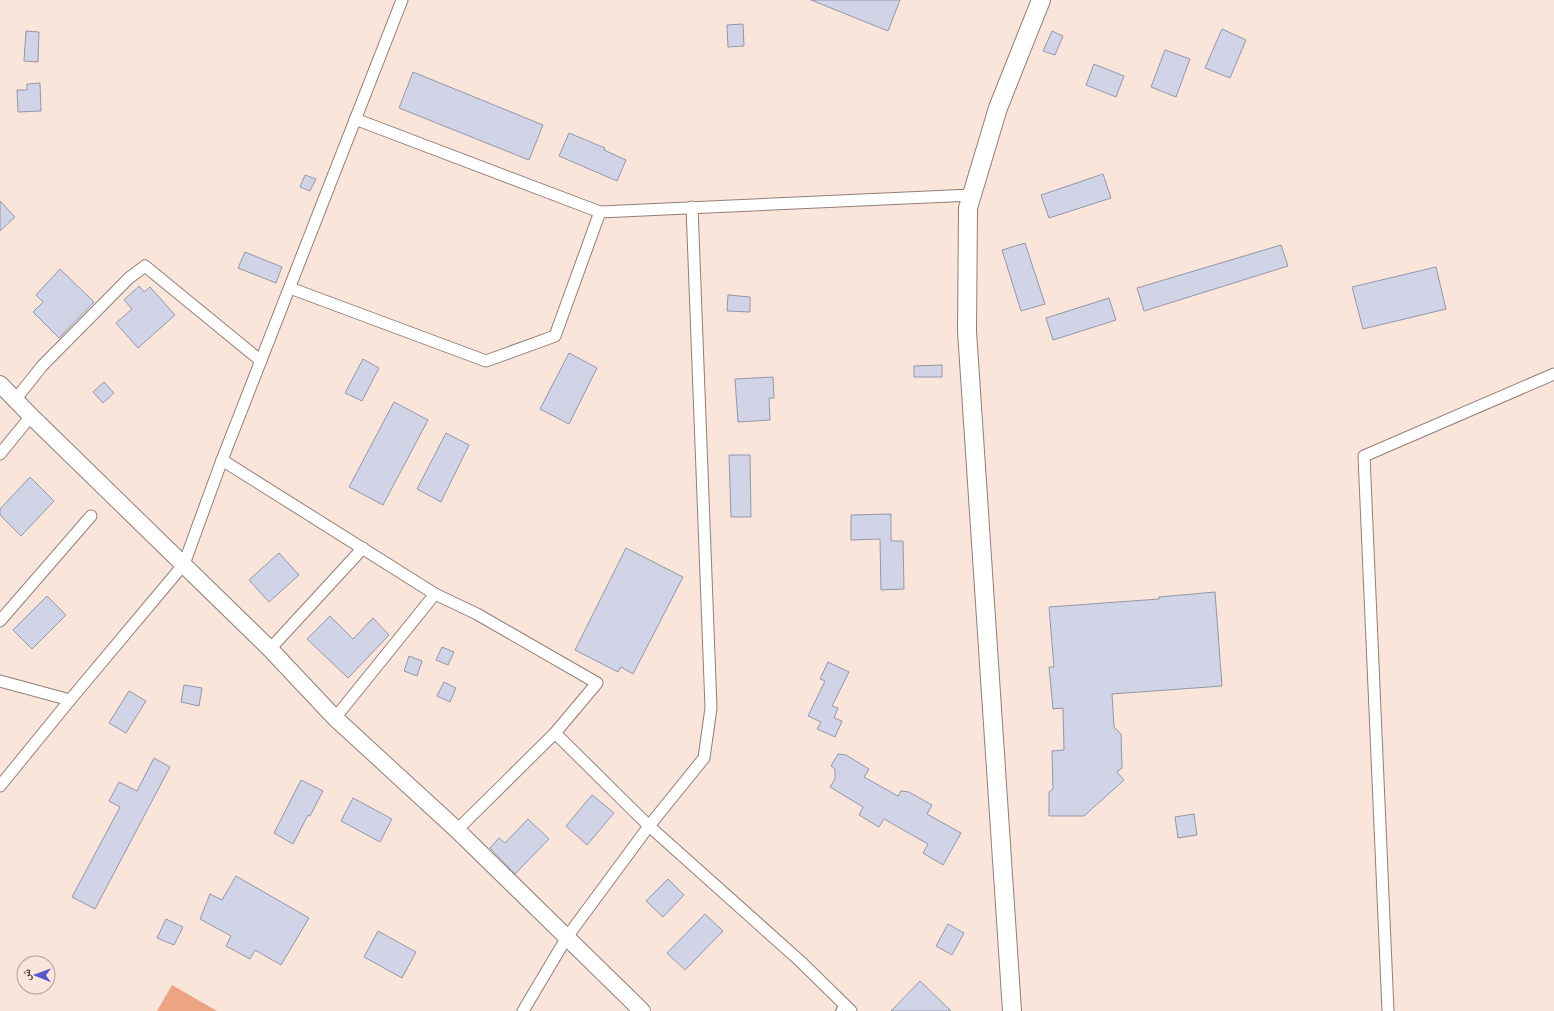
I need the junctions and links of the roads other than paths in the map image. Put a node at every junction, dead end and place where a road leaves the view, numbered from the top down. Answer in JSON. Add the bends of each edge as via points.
{"nodes":[{"id":1,"x":402,"y":0,"type":"edge"},
{"id":2,"x":1041,"y":0,"type":"edge"},
{"id":3,"x":355,"y":119,"type":"junction"},
{"id":4,"x":972,"y":195,"type":"junction"},
{"id":5,"x":692,"y":208,"type":"junction"},
{"id":6,"x":600,"y":212,"type":"junction"},
{"id":7,"x":290,"y":288,"type":"junction"},
{"id":8,"x":261,"y":361,"type":"junction"},
{"id":9,"x":1554,"y":374,"type":"edge"},
{"id":10,"x":0,"y":384,"type":"edge"},
{"id":11,"x":15,"y":400,"type":"junction"},
{"id":12,"x":31,"y":416,"type":"junction"},
{"id":13,"x":0,"y":454,"type":"edge"},
{"id":14,"x":222,"y":460,"type":"junction"},
{"id":15,"x":91,"y":516,"type":"dead end"},
{"id":16,"x":362,"y":548,"type":"junction"},
{"id":17,"x":184,"y":564,"type":"junction"},
{"id":18,"x":436,"y":594,"type":"junction"},
{"id":19,"x":0,"y":621,"type":"edge"},
{"id":20,"x":270,"y":649,"type":"junction"},
{"id":21,"x":0,"y":681,"type":"edge"},
{"id":22,"x":70,"y":700,"type":"junction"},
{"id":23,"x":335,"y":718,"type":"junction"},
{"id":24,"x":555,"y":733,"type":"junction"},
{"id":25,"x":0,"y":786,"type":"edge"},
{"id":26,"x":649,"y":826,"type":"junction"},
{"id":27,"x":457,"y":830,"type":"junction"},
{"id":28,"x":567,"y":937,"type":"junction"},
{"id":29,"x":844,"y":1008,"type":"edge"},
{"id":30,"x":523,"y":1011,"type":"edge"},
{"id":31,"x":642,"y":1011,"type":"edge"},
{"id":32,"x":1012,"y":1011,"type":"edge"},
{"id":33,"x":1388,"y":1011,"type":"edge"}],
"edges":[{"from":1,"to":3,"type":"street"},
{"from":2,"to":4,"type":"main road","via":[[998,108]]},
{"from":3,"to":6,"type":"street"},
{"from":3,"to":7,"type":"street"},
{"from":4,"to":5,"type":"street"},
{"from":4,"to":32,"type":"main road","via":[[968,208],[967,331]]},
{"from":5,"to":6,"type":"street"},
{"from":5,"to":26,"type":"street","via":[[710,708],[704,758]]},
{"from":6,"to":7,"type":"street","via":[[554,336],[486,361]]},
{"from":7,"to":8,"type":"street"},
{"from":8,"to":11,"type":"street","via":[[145,266],[129,278],[42,366]]},
{"from":8,"to":14,"type":"street"},
{"from":9,"to":33,"type":"street","via":[[1364,456]]},
{"from":10,"to":11,"type":"main road"},
{"from":11,"to":12,"type":"main road"},
{"from":12,"to":13,"type":"street"},
{"from":12,"to":17,"type":"main road"},
{"from":14,"to":16,"type":"street"},
{"from":14,"to":17,"type":"street"},
{"from":15,"to":19,"type":"street"},
{"from":16,"to":18,"type":"street"},
{"from":16,"to":20,"type":"street"},
{"from":17,"to":20,"type":"main road"},
{"from":17,"to":22,"type":"street"},
{"from":18,"to":23,"type":"street"},
{"from":18,"to":24,"type":"street","via":[[477,614],[597,683]]},
{"from":20,"to":23,"type":"main road"},
{"from":21,"to":22,"type":"street"},
{"from":22,"to":25,"type":"street"},
{"from":23,"to":27,"type":"main road"},
{"from":24,"to":26,"type":"street"},
{"from":24,"to":27,"type":"street"},
{"from":26,"to":28,"type":"street"},
{"from":26,"to":29,"type":"street","via":[[800,961]]},
{"from":27,"to":28,"type":"main road"},
{"from":28,"to":30,"type":"street"},
{"from":28,"to":31,"type":"main road"}]}
